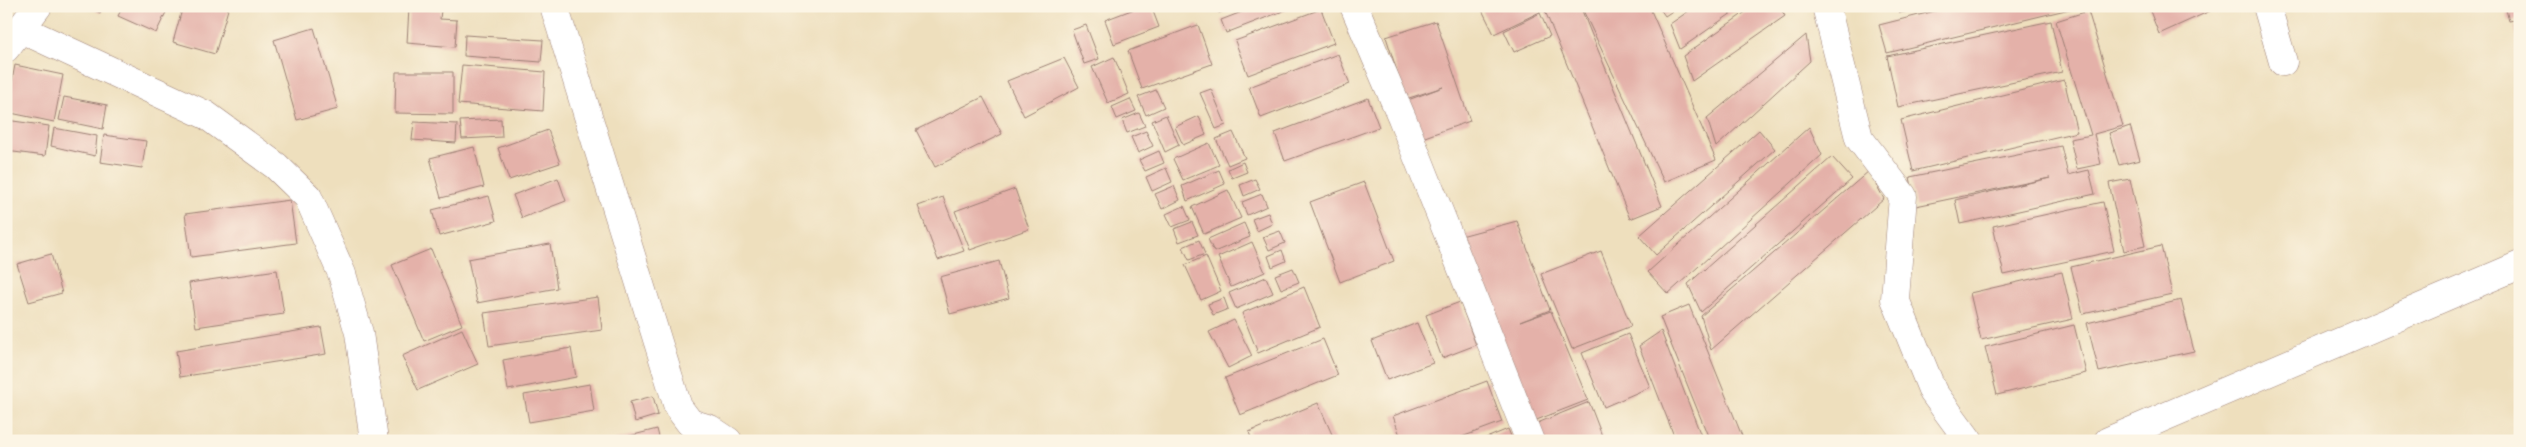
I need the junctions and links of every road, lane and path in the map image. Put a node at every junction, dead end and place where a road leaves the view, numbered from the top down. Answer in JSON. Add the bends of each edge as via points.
{"nodes":[{"id":1,"x":38,"y":6,"type":"edge"},
{"id":2,"x":554,"y":6,"type":"edge"},
{"id":3,"x":1354,"y":6,"type":"edge"},
{"id":4,"x":1826,"y":6,"type":"edge"},
{"id":5,"x":2267,"y":6,"type":"edge"},
{"id":6,"x":13,"y":38,"type":"edge"},
{"id":7,"x":2284,"y":62,"type":"dead end"},
{"id":8,"x":2520,"y":266,"type":"edge"},
{"id":9,"x":374,"y":441,"type":"edge"},
{"id":10,"x":728,"y":441,"type":"edge"},
{"id":11,"x":1530,"y":441,"type":"edge"},
{"id":12,"x":1969,"y":441,"type":"edge"},
{"id":13,"x":2108,"y":441,"type":"edge"}],
"edges":[{"from":1,"to":6,"type":"street"},
{"from":2,"to":10,"type":"street","via":[[678,407],[690,423],[710,429]]},
{"from":3,"to":11,"type":"street"},
{"from":4,"to":12,"type":"street","via":[[1859,138],[1903,196],[1895,299],[1933,392]]},
{"from":5,"to":7,"type":"street"},
{"from":6,"to":9,"type":"street","via":[[206,115],[276,166],[308,197],[342,274],[359,332]]},
{"from":8,"to":13,"type":"street"}]}
